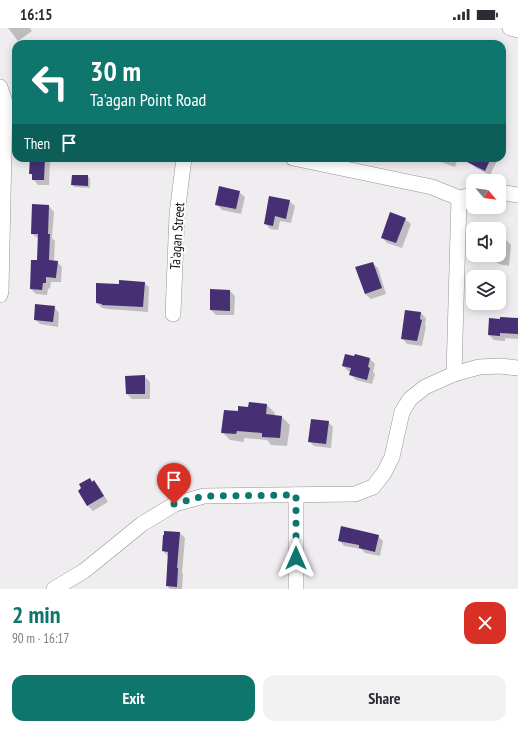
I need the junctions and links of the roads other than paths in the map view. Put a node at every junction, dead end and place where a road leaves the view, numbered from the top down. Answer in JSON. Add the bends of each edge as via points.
{"nodes":[{"id":1,"x":510,"y":28,"type":"edge"},
{"id":2,"x":518,"y":30,"type":"edge"},
{"id":3,"x":0,"y":87,"type":"edge"},
{"id":4,"x":184,"y":162,"type":"edge"},
{"id":5,"x":312,"y":162,"type":"edge"},
{"id":6,"x":1,"y":165,"type":"edge"},
{"id":7,"x":506,"y":193,"type":"edge"},
{"id":8,"x":518,"y":195,"type":"edge"},
{"id":9,"x":466,"y":196,"type":"edge"},
{"id":10,"x":0,"y":295,"type":"edge"},
{"id":11,"x":173,"y":314,"type":"dead end"},
{"id":12,"x":518,"y":368,"type":"edge"},
{"id":13,"x":454,"y":374,"type":"junction"},
{"id":14,"x":296,"y":495,"type":"junction"},
{"id":15,"x":54,"y":589,"type":"edge"},
{"id":16,"x":296,"y":589,"type":"edge"}],
"edges":[{"from":1,"to":2,"type":"street"},
{"from":3,"to":6,"type":"street","via":[[5,102]]},
{"from":4,"to":11,"type":"street","name":"Ta'agan Street"},
{"from":5,"to":9,"type":"street"},
{"from":6,"to":10,"type":"street"},
{"from":7,"to":8,"type":"street"},
{"from":9,"to":13,"type":"street"},
{"from":12,"to":13,"type":"street","via":[[479,367]]},
{"from":13,"to":14,"type":"street","via":[[425,386],[410,399],[402,412],[392,457],[384,474],[373,487],[355,494]]},
{"from":14,"to":15,"type":"street","via":[[204,496],[174,504],[142,524],[84,571]]},
{"from":14,"to":16,"type":"street"}]}
